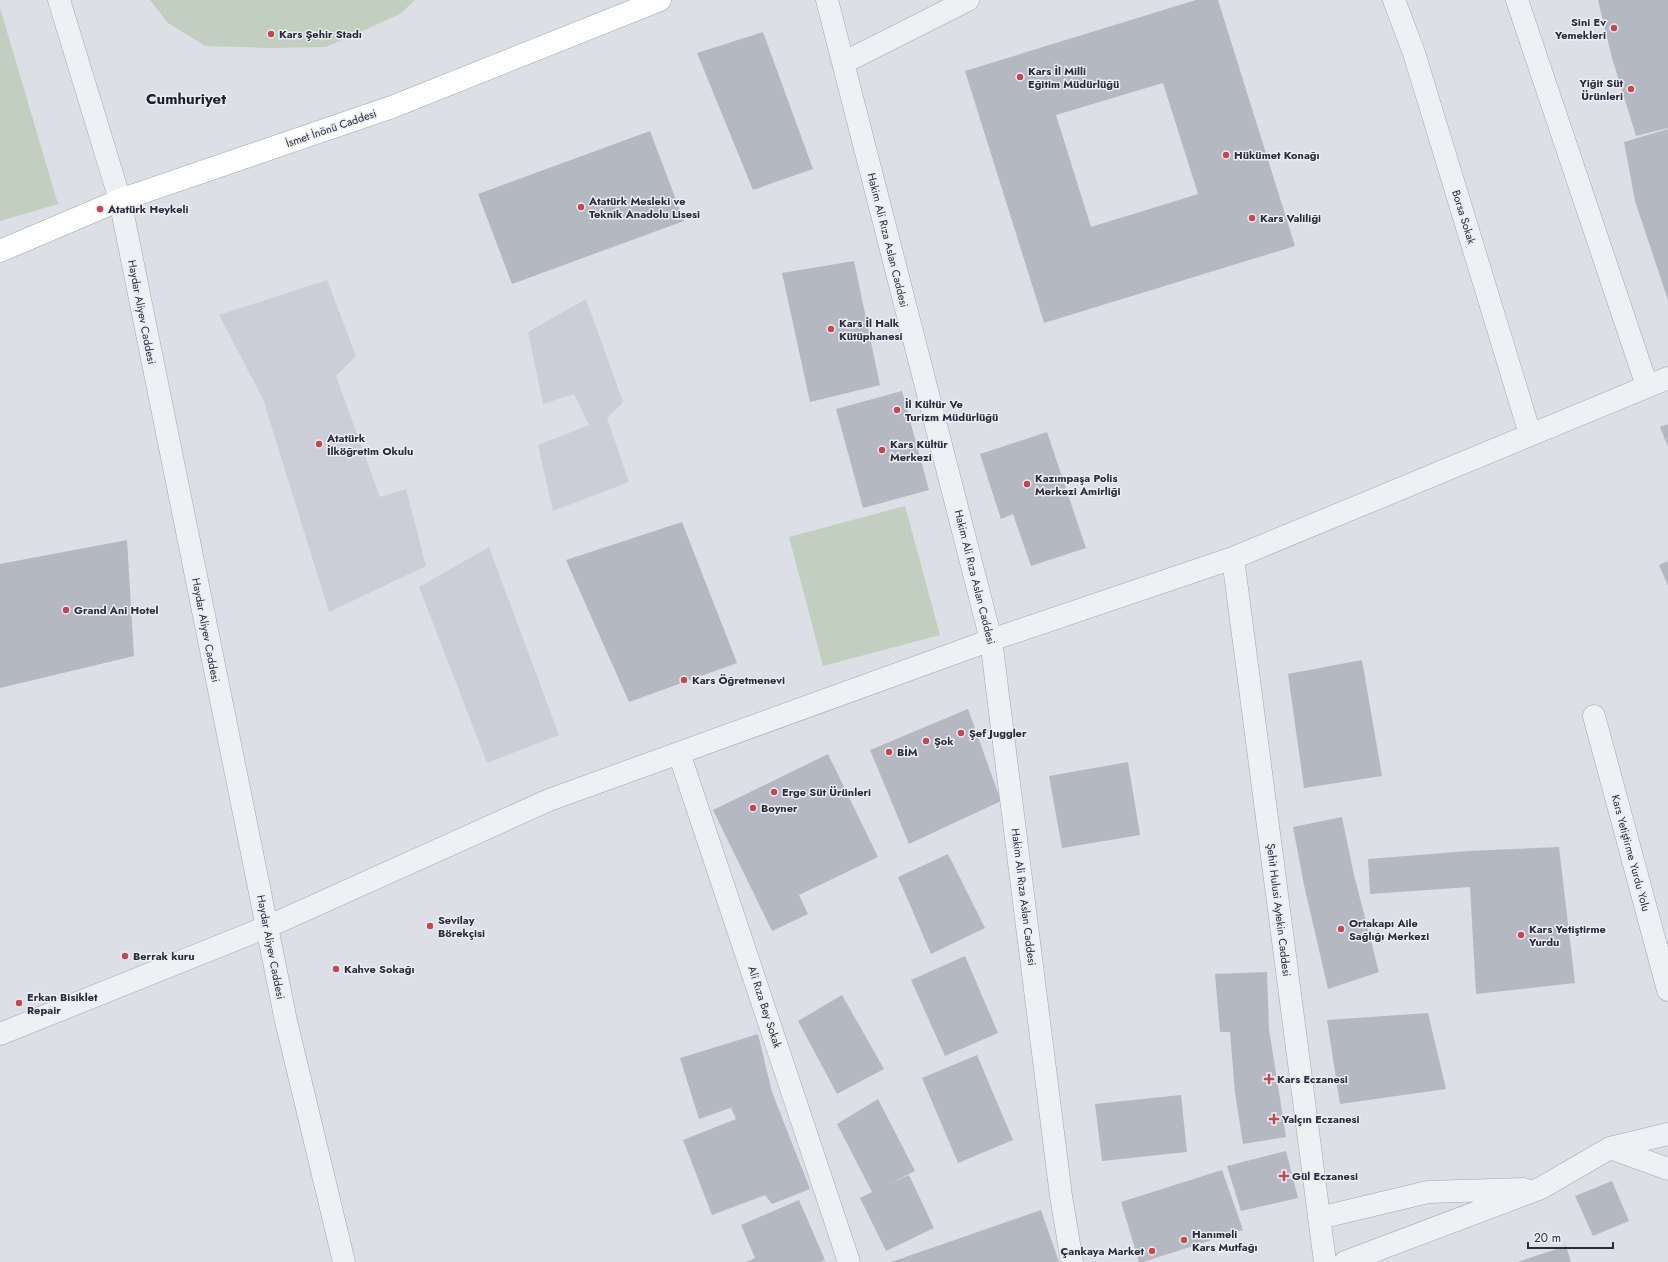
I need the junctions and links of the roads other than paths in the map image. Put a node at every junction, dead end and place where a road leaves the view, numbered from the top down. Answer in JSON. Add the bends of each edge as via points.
{"nodes":[{"id":1,"x":59,"y":0,"type":"edge"},
{"id":2,"x":660,"y":0,"type":"edge"},
{"id":3,"x":827,"y":0,"type":"edge"},
{"id":4,"x":968,"y":0,"type":"edge"},
{"id":5,"x":1394,"y":0,"type":"edge"},
{"id":6,"x":1516,"y":0,"type":"edge"},
{"id":7,"x":843,"y":63,"type":"junction"},
{"id":8,"x":120,"y":200,"type":"junction"},
{"id":9,"x":0,"y":251,"type":"edge"},
{"id":10,"x":1668,"y":378,"type":"edge"},
{"id":11,"x":1647,"y":386,"type":"junction"},
{"id":12,"x":1530,"y":434,"type":"junction"},
{"id":13,"x":1233,"y":558,"type":"junction"},
{"id":14,"x":992,"y":640,"type":"junction"},
{"id":15,"x":1594,"y":716,"type":"dead end"},
{"id":16,"x":679,"y":753,"type":"junction"},
{"id":17,"x":267,"y":927,"type":"junction"},
{"id":18,"x":1668,"y":990,"type":"edge"},
{"id":19,"x":0,"y":1034,"type":"edge"},
{"id":20,"x":1668,"y":1134,"type":"edge"},
{"id":21,"x":1610,"y":1148,"type":"junction"},
{"id":22,"x":1668,"y":1169,"type":"edge"},
{"id":23,"x":1541,"y":1188,"type":"junction"},
{"id":24,"x":1319,"y":1218,"type":"junction"},
{"id":25,"x":344,"y":1262,"type":"edge"},
{"id":26,"x":849,"y":1262,"type":"edge"},
{"id":27,"x":1072,"y":1262,"type":"edge"},
{"id":28,"x":1325,"y":1262,"type":"edge"},
{"id":29,"x":1346,"y":1262,"type":"edge"}],
"edges":[{"from":1,"to":8,"type":"street","name":"Haydar Aliyev Caddesi"},
{"from":2,"to":8,"type":"main road","name":"İsmet İnönü Caddesi","via":[[392,108]]},
{"from":3,"to":7,"type":"street","name":"Hakim Ali Rıza Aslan Caddesi"},
{"from":4,"to":7,"type":"street"},
{"from":5,"to":12,"type":"street","name":"Borsa Sokak","via":[[1414,53]]},
{"from":6,"to":11,"type":"street"},
{"from":7,"to":14,"type":"street","name":"Hakim Ali Rıza Aslan Caddesi"},
{"from":8,"to":9,"type":"main road","name":"İsmet İnönü Caddesi"},
{"from":8,"to":17,"type":"street","name":"Haydar Aliyev Caddesi"},
{"from":10,"to":11,"type":"street"},
{"from":11,"to":12,"type":"street"},
{"from":12,"to":13,"type":"street"},
{"from":13,"to":14,"type":"street"},
{"from":13,"to":24,"type":"street","name":"Şehit Hulusi Aytekin Caddesi"},
{"from":14,"to":16,"type":"street"},
{"from":14,"to":27,"type":"street","name":"Hakim Ali Rıza Aslan Caddesi"},
{"from":15,"to":18,"type":"street","name":"Kars Yetiştirme Yurdu Yolu"},
{"from":16,"to":17,"type":"street","via":[[550,800]]},
{"from":16,"to":26,"type":"street","name":"Ali Rıza Bey Sokak"},
{"from":17,"to":19,"type":"street"},
{"from":17,"to":25,"type":"street","name":"Haydar Aliyev Caddesi","via":[[286,1021]]},
{"from":20,"to":21,"type":"street"},
{"from":21,"to":22,"type":"street"},
{"from":21,"to":23,"type":"street"},
{"from":23,"to":24,"type":"street","via":[[1428,1192]]},
{"from":23,"to":29,"type":"street"},
{"from":24,"to":28,"type":"street","name":"Şehit Hulusi Aytekin Caddesi"}]}
